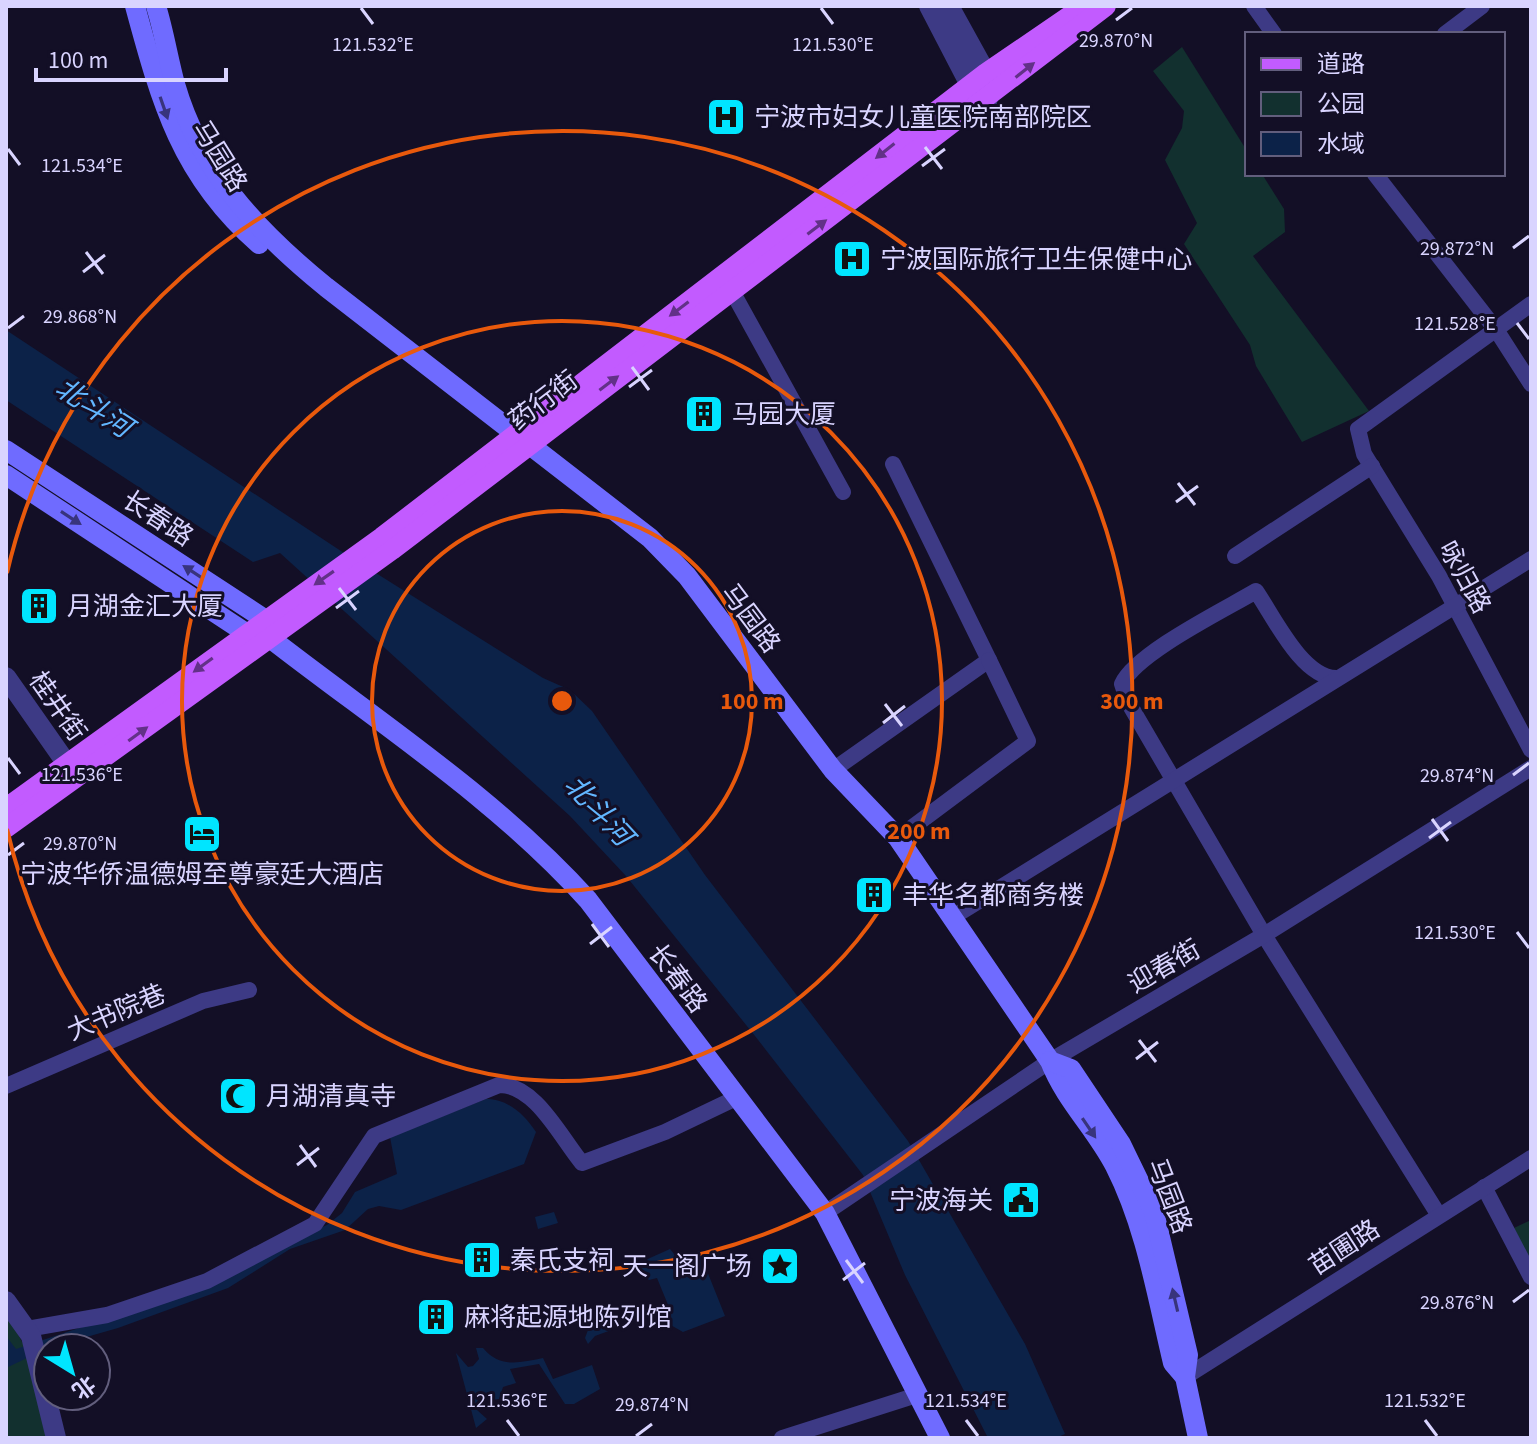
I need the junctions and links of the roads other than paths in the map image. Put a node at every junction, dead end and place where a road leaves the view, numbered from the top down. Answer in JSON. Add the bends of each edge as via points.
{"nodes":[{"id":1,"x":135,"y":6,"type":"edge"},
{"id":2,"x":156,"y":6,"type":"edge"},
{"id":3,"x":929,"y":6,"type":"edge"},
{"id":4,"x":949,"y":6,"type":"edge"},
{"id":5,"x":1081,"y":6,"type":"edge"},
{"id":6,"x":1106,"y":6,"type":"edge"},
{"id":7,"x":1113,"y":6,"type":"edge"},
{"id":8,"x":1254,"y":6,"type":"edge"},
{"id":9,"x":1482,"y":6,"type":"edge"},
{"id":10,"x":1273,"y":32,"type":"edge"},
{"id":11,"x":1448,"y":32,"type":"edge"},
{"id":12,"x":1060,"y":33,"type":"junction"},
{"id":13,"x":978,"y":79,"type":"junction"},
{"id":14,"x":988,"y":99,"type":"junction"},
{"id":15,"x":1377,"y":176,"type":"edge"},
{"id":16,"x":326,"y":287,"type":"junction"},
{"id":17,"x":732,"y":291,"type":"junction"},
{"id":18,"x":1531,"y":304,"type":"edge"},
{"id":19,"x":1497,"y":331,"type":"junction"},
{"id":20,"x":1531,"y":384,"type":"edge"},
{"id":21,"x":520,"y":440,"type":"junction"},
{"id":22,"x":6,"y":450,"type":"edge"},
{"id":23,"x":893,"y":464,"type":"dead end"},
{"id":24,"x":1372,"y":466,"type":"junction"},
{"id":25,"x":6,"y":475,"type":"edge"},
{"id":26,"x":843,"y":492,"type":"dead end"},
{"id":27,"x":1235,"y":556,"type":"dead end"},
{"id":28,"x":1531,"y":559,"type":"edge"},
{"id":29,"x":1455,"y":607,"type":"junction"},
{"id":30,"x":270,"y":631,"type":"junction"},
{"id":31,"x":246,"y":633,"type":"junction"},
{"id":32,"x":989,"y":660,"type":"junction"},
{"id":33,"x":6,"y":677,"type":"edge"},
{"id":34,"x":1336,"y":678,"type":"junction"},
{"id":35,"x":6,"y":697,"type":"edge"},
{"id":36,"x":1531,"y":750,"type":"edge"},
{"id":37,"x":62,"y":768,"type":"junction"},
{"id":38,"x":1531,"y":768,"type":"edge"},
{"id":39,"x":833,"y":770,"type":"junction"},
{"id":40,"x":1175,"y":778,"type":"junction"},
{"id":41,"x":6,"y":808,"type":"edge"},
{"id":42,"x":6,"y":828,"type":"edge"},
{"id":43,"x":898,"y":838,"type":"junction"},
{"id":44,"x":953,"y":917,"type":"junction"},
{"id":45,"x":1264,"y":935,"type":"junction"},
{"id":46,"x":249,"y":990,"type":"dead end"},
{"id":47,"x":1050,"y":1061,"type":"junction"},
{"id":48,"x":6,"y":1086,"type":"edge"},
{"id":49,"x":736,"y":1098,"type":"junction"},
{"id":50,"x":1531,"y":1158,"type":"edge"},
{"id":51,"x":1484,"y":1187,"type":"junction"},
{"id":52,"x":825,"y":1213,"type":"junction"},
{"id":53,"x":1438,"y":1214,"type":"junction"},
{"id":54,"x":1531,"y":1277,"type":"edge"},
{"id":55,"x":6,"y":1301,"type":"edge"},
{"id":56,"x":29,"y":1332,"type":"junction"},
{"id":57,"x":1185,"y":1377,"type":"junction"},
{"id":58,"x":917,"y":1395,"type":"junction"},
{"id":59,"x":56,"y":1438,"type":"edge"},
{"id":60,"x":782,"y":1438,"type":"edge"},
{"id":61,"x":940,"y":1438,"type":"edge"},
{"id":62,"x":1198,"y":1438,"type":"edge"}],
"edges":[{"from":1,"to":16,"type":"main road","name":"马园路","one_way":true,"via":[[169,122],[195,174],[231,220],[275,259]]},
{"from":2,"to":16,"type":"main road","name":"马园路","via":[[175,83],[209,166],[239,207]]},
{"from":3,"to":13,"type":"street"},
{"from":4,"to":13,"type":"street"},
{"from":5,"to":12,"type":"main road","name":"药行街"},
{"from":6,"to":12,"type":"main road","name":"药行街"},
{"from":7,"to":12,"type":"main road"},
{"from":8,"to":10,"type":"street"},
{"from":9,"to":11,"type":"street"},
{"from":12,"to":13,"type":"main road","name":"药行街"},
{"from":14,"to":12,"type":"main road","name":"药行街","one_way":true},
{"from":13,"to":14,"type":"street"},
{"from":13,"to":21,"type":"main road","name":"药行街","one_way":true},
{"from":17,"to":14,"type":"main road","name":"药行街","one_way":true},
{"from":15,"to":19,"type":"street"},
{"from":16,"to":21,"type":"main road","name":"马园路"},
{"from":21,"to":17,"type":"main road","name":"药行街","one_way":true},
{"from":17,"to":26,"type":"street"},
{"from":18,"to":19,"type":"street"},
{"from":19,"to":20,"type":"street"},
{"from":19,"to":24,"type":"street","name":"咏归路","via":[[1358,429]]},
{"from":21,"to":30,"type":"main road","name":"药行街"},
{"from":21,"to":39,"type":"main road","name":"马园路","via":[[650,538],[687,576]]},
{"from":30,"to":22,"type":"main road","name":"长春路","one_way":true},
{"from":23,"to":32,"type":"street"},
{"from":24,"to":27,"type":"street"},
{"from":24,"to":29,"type":"street","name":"咏归路"},
{"from":25,"to":31,"type":"main road","name":"长春路","one_way":true},
{"from":28,"to":29,"type":"street"},
{"from":29,"to":34,"type":"street"},
{"from":29,"to":36,"type":"street","name":"咏归路"},
{"from":30,"to":31,"type":"main road","name":"药行街"},
{"from":42,"to":30,"type":"main road","name":"药行街","one_way":true},
{"from":30,"to":49,"type":"main road","name":"长春路","via":[[552,859]]},
{"from":31,"to":37,"type":"main road","name":"药行街","one_way":true},
{"from":32,"to":39,"type":"street"},
{"from":32,"to":43,"type":"street","via":[[1028,741]]},
{"from":33,"to":37,"type":"street","name":"桂井街"},
{"from":34,"to":40,"type":"street"},
{"from":34,"to":40,"type":"street","via":[[1322,678],[1309,669],[1256,591],[1151,654],[1128,671],[1122,684]]},
{"from":35,"to":37,"type":"street","name":"桂井街"},
{"from":37,"to":41,"type":"main road","name":"药行街"},
{"from":38,"to":45,"type":"street","name":"迎春街"},
{"from":39,"to":43,"type":"main road","name":"马园路"},
{"from":40,"to":44,"type":"street"},
{"from":40,"to":45,"type":"street"},
{"from":43,"to":44,"type":"main road","name":"马园路"},
{"from":44,"to":47,"type":"main road","name":"马园路"},
{"from":45,"to":47,"type":"street","name":"迎春街"},
{"from":45,"to":53,"type":"street"},
{"from":46,"to":48,"type":"street","name":"大书院巷","via":[[203,1001]]},
{"from":47,"to":52,"type":"street","name":"迎春街"},
{"from":47,"to":57,"type":"main road","name":"马园路","via":[[1114,1165],[1140,1225],[1173,1363]]},
{"from":49,"to":52,"type":"main road","name":"长春路"},
{"from":49,"to":56,"type":"street","via":[[582,1163],[535,1101],[512,1085],[499,1085],[374,1136],[315,1224],[207,1281],[107,1315]]},
{"from":50,"to":51,"type":"street","name":"苗圃路"},
{"from":51,"to":53,"type":"street","name":"苗圃路"},
{"from":51,"to":54,"type":"street"},
{"from":52,"to":58,"type":"main road","name":"长春路"},
{"from":53,"to":57,"type":"street","name":"苗圃路"},
{"from":55,"to":56,"type":"street"},
{"from":56,"to":59,"type":"street"},
{"from":57,"to":62,"type":"main road","name":"马园路"},
{"from":58,"to":60,"type":"street"},
{"from":58,"to":61,"type":"main road","name":"长春路"}]}
